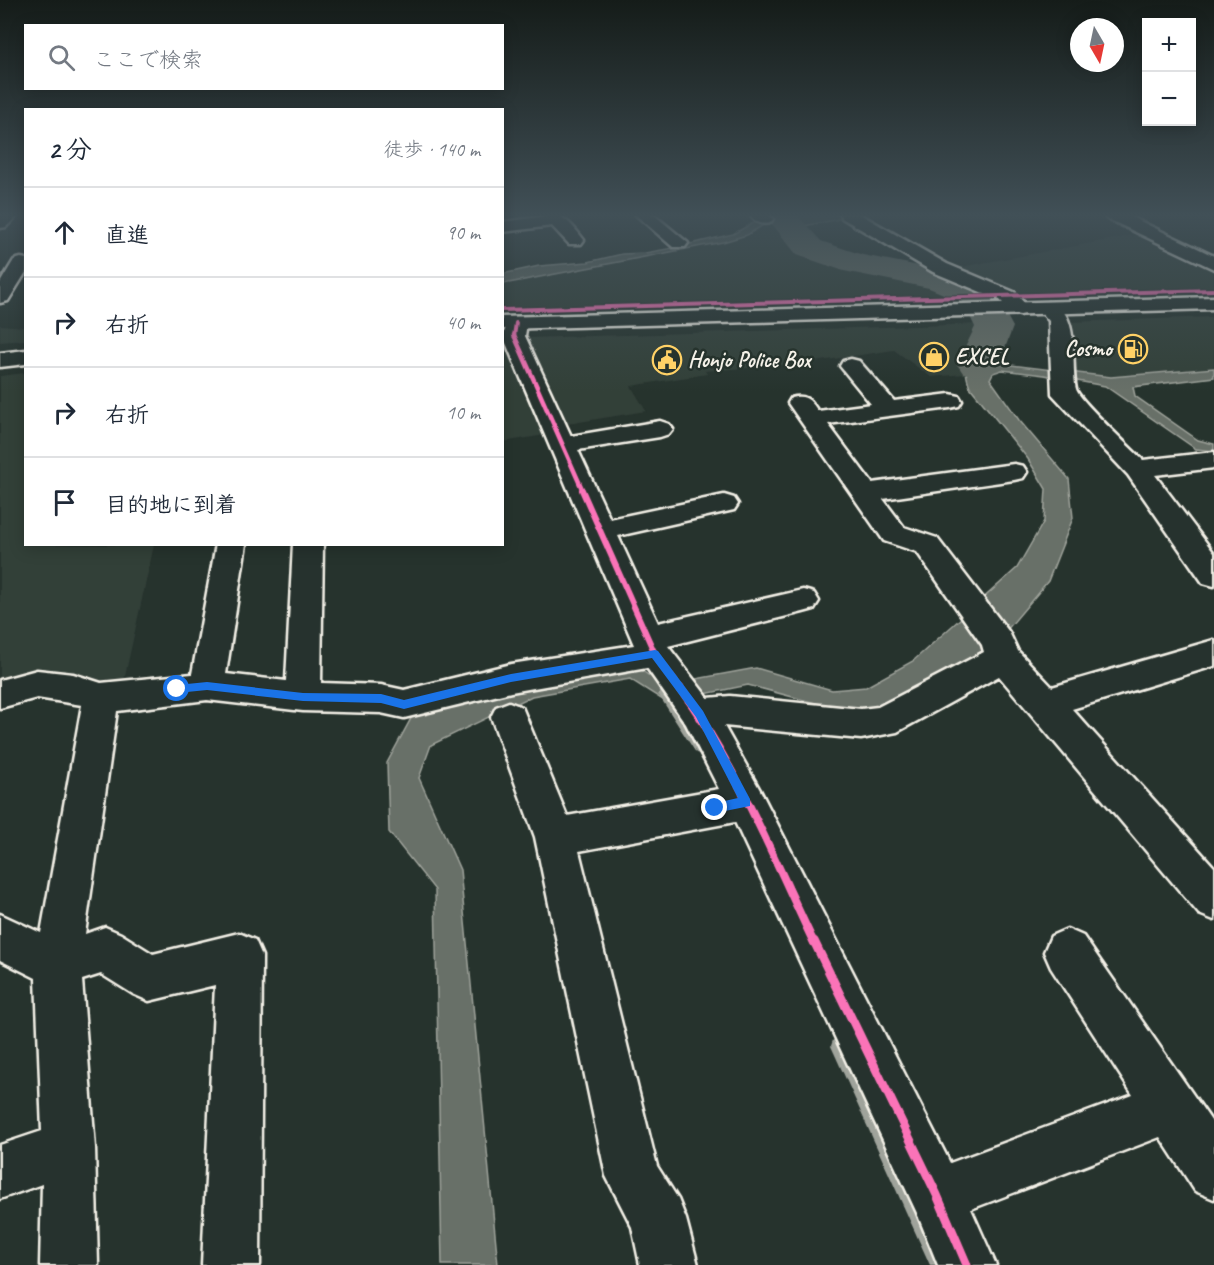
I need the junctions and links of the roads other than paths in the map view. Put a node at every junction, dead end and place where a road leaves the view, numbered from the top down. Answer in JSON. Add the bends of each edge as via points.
{"nodes":[{"id":1,"x":17,"y":273,"type":"edge"},
{"id":2,"x":952,"y":273,"type":"edge"},
{"id":3,"x":1,"y":297,"type":"edge"},
{"id":4,"x":1214,"y":303,"type":"edge"},
{"id":5,"x":1048,"y":308,"type":"junction"},
{"id":6,"x":1010,"y":309,"type":"junction"},
{"id":7,"x":509,"y":323,"type":"edge"},
{"id":8,"x":24,"y":357,"type":"edge"},
{"id":9,"x":0,"y":360,"type":"edge"},
{"id":10,"x":851,"y":366,"type":"dead end"},
{"id":11,"x":950,"y":401,"type":"dead end"},
{"id":12,"x":888,"y":409,"type":"junction"},
{"id":13,"x":660,"y":429,"type":"dead end"},
{"id":14,"x":563,"y":445,"type":"junction"},
{"id":15,"x":1214,"y":460,"type":"edge"},
{"id":16,"x":1137,"y":468,"type":"junction"},
{"id":17,"x":1014,"y":472,"type":"dead end"},
{"id":18,"x":864,"y":493,"type":"junction"},
{"id":19,"x":724,"y":504,"type":"dead end"},
{"id":20,"x":599,"y":531,"type":"junction"},
{"id":21,"x":231,"y":546,"type":"edge"},
{"id":22,"x":308,"y":546,"type":"edge"},
{"id":23,"x":1214,"y":575,"type":"edge"},
{"id":24,"x":803,"y":601,"type":"dead end"},
{"id":25,"x":651,"y":646,"type":"junction"},
{"id":26,"x":1000,"y":649,"type":"junction"},
{"id":27,"x":1214,"y":653,"type":"edge"},
{"id":28,"x":207,"y":686,"type":"junction"},
{"id":29,"x":0,"y":694,"type":"edge"},
{"id":30,"x":101,"y":697,"type":"junction"},
{"id":31,"x":303,"y":697,"type":"junction"},
{"id":32,"x":688,"y":699,"type":"junction"},
{"id":33,"x":1045,"y":703,"type":"junction"},
{"id":34,"x":509,"y":717,"type":"dead end"},
{"id":35,"x":730,"y":805,"type":"junction"},
{"id":36,"x":555,"y":837,"type":"junction"},
{"id":37,"x":1214,"y":899,"type":"edge"},
{"id":38,"x":0,"y":936,"type":"edge"},
{"id":39,"x":1067,"y":952,"type":"dead end"},
{"id":40,"x":58,"y":965,"type":"junction"},
{"id":41,"x":1171,"y":1107,"type":"junction"},
{"id":42,"x":69,"y":1148,"type":"junction"},
{"id":43,"x":0,"y":1172,"type":"edge"},
{"id":44,"x":1214,"y":1172,"type":"edge"},
{"id":45,"x":937,"y":1195,"type":"junction"},
{"id":46,"x":69,"y":1265,"type":"edge"},
{"id":47,"x":231,"y":1265,"type":"edge"},
{"id":48,"x":669,"y":1265,"type":"edge"},
{"id":49,"x":967,"y":1265,"type":"edge"}],
"edges":[{"from":1,"to":3,"type":"main road"},
{"from":2,"to":6,"type":"main road","via":[[1007,296]]},
{"from":4,"to":5,"type":"main road"},
{"from":5,"to":6,"type":"main road"},
{"from":5,"to":16,"type":"main road","via":[[1059,320],[1064,394]]},
{"from":6,"to":7,"type":"main road"},
{"from":7,"to":14,"type":"main road"},
{"from":8,"to":9,"type":"main road"},
{"from":10,"to":12,"type":"main road"},
{"from":11,"to":12,"type":"main road"},
{"from":12,"to":18,"type":"main road","via":[[806,411]]},
{"from":13,"to":14,"type":"main road"},
{"from":14,"to":20,"type":"main road"},
{"from":15,"to":16,"type":"main road"},
{"from":16,"to":23,"type":"main road"},
{"from":17,"to":18,"type":"main road"},
{"from":18,"to":26,"type":"main road","via":[[894,534],[927,545]]},
{"from":19,"to":20,"type":"main road"},
{"from":20,"to":25,"type":"main road"},
{"from":21,"to":28,"type":"main road"},
{"from":22,"to":31,"type":"main road"},
{"from":24,"to":25,"type":"main road"},
{"from":25,"to":31,"type":"main road","via":[[404,704],[381,699]]},
{"from":25,"to":32,"type":"main road"},
{"from":26,"to":32,"type":"main road","via":[[884,721],[861,724],[730,711]]},
{"from":26,"to":33,"type":"main road"},
{"from":27,"to":33,"type":"main road"},
{"from":28,"to":30,"type":"main road"},
{"from":28,"to":31,"type":"main road"},
{"from":29,"to":30,"type":"main road","via":[[37,684],[73,688]]},
{"from":30,"to":40,"type":"main road"},
{"from":32,"to":35,"type":"main road"},
{"from":33,"to":37,"type":"main road"},
{"from":34,"to":36,"type":"main road"},
{"from":35,"to":36,"type":"main road"},
{"from":35,"to":45,"type":"main road"},
{"from":36,"to":48,"type":"main road","via":[[633,1176],[658,1219]]},
{"from":38,"to":40,"type":"main road"},
{"from":39,"to":41,"type":"main road"},
{"from":40,"to":42,"type":"main road"},
{"from":40,"to":47,"type":"main road","via":[[105,950],[149,978],[239,956]]},
{"from":41,"to":44,"type":"main road"},
{"from":41,"to":45,"type":"main road"},
{"from":42,"to":43,"type":"main road"},
{"from":42,"to":46,"type":"main road"},
{"from":45,"to":49,"type":"main road"}]}
